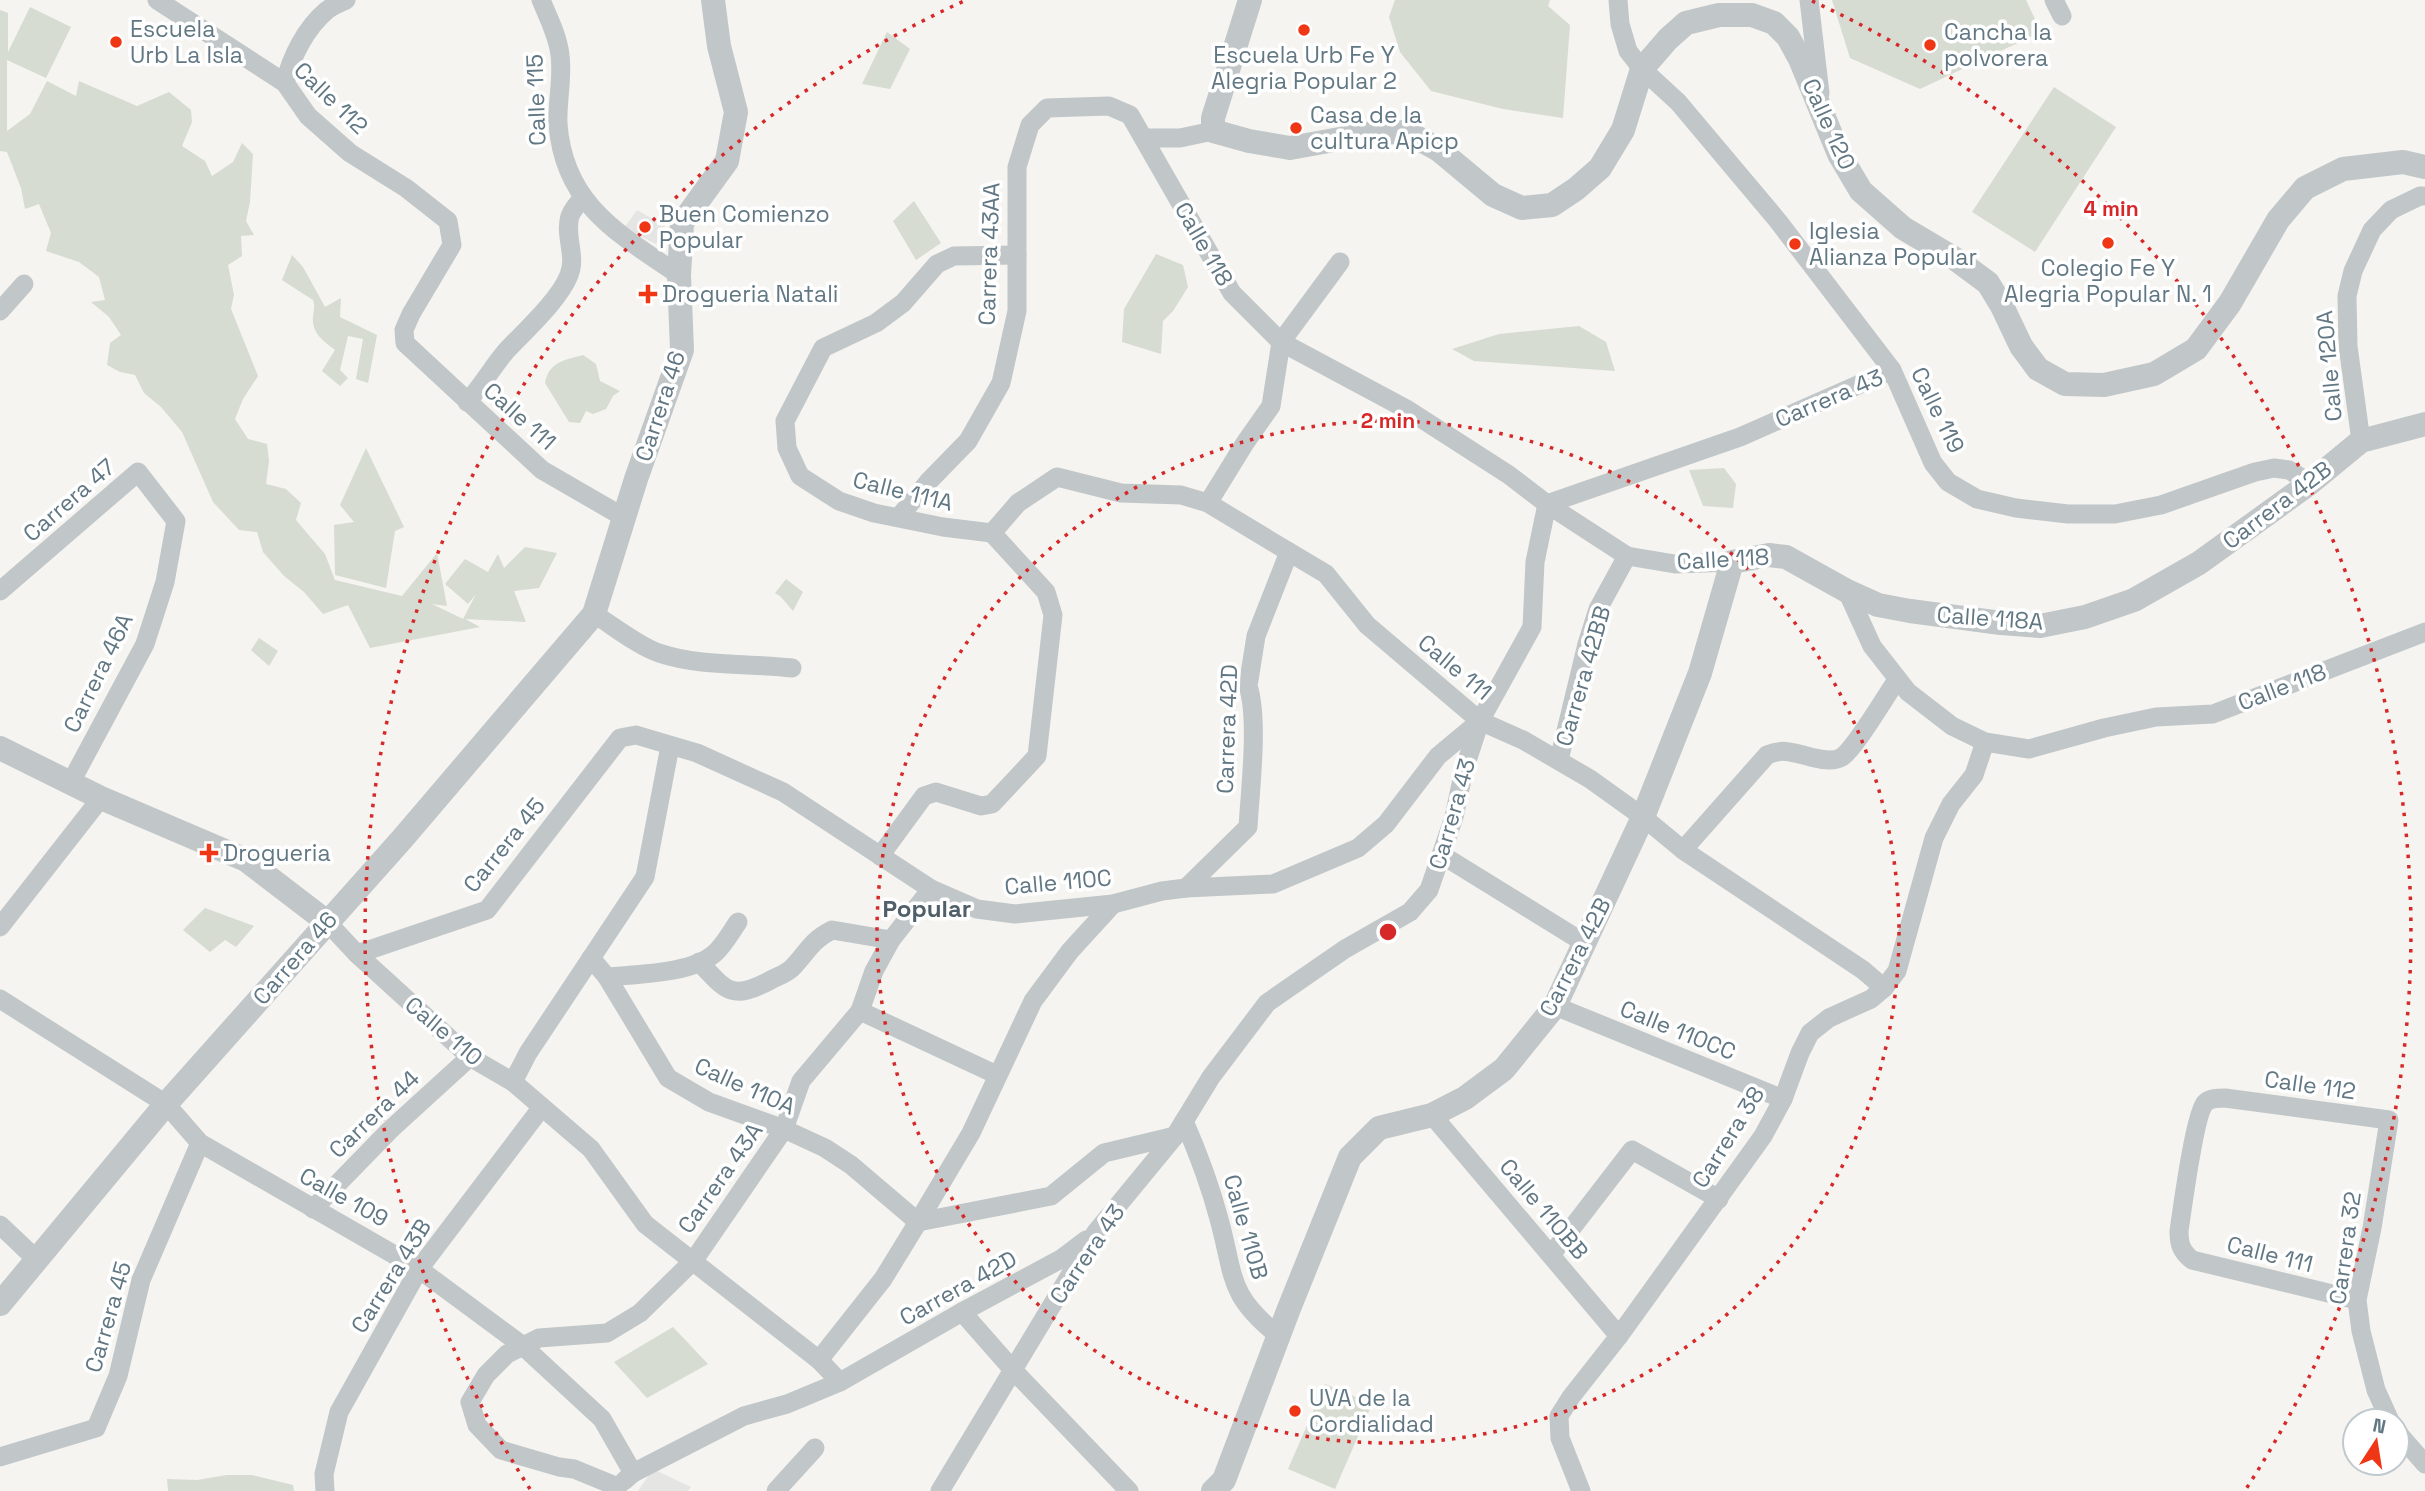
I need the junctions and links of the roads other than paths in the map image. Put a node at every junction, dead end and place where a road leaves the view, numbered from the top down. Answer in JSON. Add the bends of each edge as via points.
{"nodes":[{"id":1,"x":157,"y":0,"type":"edge"},
{"id":2,"x":346,"y":0,"type":"edge"},
{"id":3,"x":541,"y":0,"type":"edge"},
{"id":4,"x":713,"y":0,"type":"edge"},
{"id":5,"x":1250,"y":0,"type":"edge"},
{"id":6,"x":1618,"y":0,"type":"edge"},
{"id":7,"x":1809,"y":0,"type":"edge"},
{"id":8,"x":1642,"y":69,"type":"junction"},
{"id":9,"x":285,"y":83,"type":"junction"},
{"id":10,"x":1822,"y":118,"type":"junction"},
{"id":11,"x":1030,"y":125,"type":"joint"},
{"id":12,"x":1213,"y":131,"type":"junction"},
{"id":13,"x":1144,"y":138,"type":"junction"},
{"id":14,"x":2425,"y":167,"type":"edge"},
{"id":15,"x":2425,"y":196,"type":"edge"},
{"id":16,"x":583,"y":198,"type":"junction"},
{"id":17,"x":1017,"y":255,"type":"junction"},
{"id":18,"x":1340,"y":262,"type":"dead end"},
{"id":19,"x":679,"y":275,"type":"junction"},
{"id":20,"x":24,"y":284,"type":"dead end"},
{"id":21,"x":0,"y":311,"type":"edge"},
{"id":22,"x":404,"y":330,"type":"joint"},
{"id":23,"x":1281,"y":342,"type":"junction"},
{"id":24,"x":1892,"y":370,"type":"junction"},
{"id":25,"x":467,"y":402,"type":"junction"},
{"id":26,"x":2425,"y":424,"type":"edge"},
{"id":27,"x":2361,"y":441,"type":"junction"},
{"id":28,"x":138,"y":472,"type":"joint"},
{"id":29,"x":2310,"y":484,"type":"junction"},
{"id":30,"x":1208,"y":503,"type":"junction"},
{"id":31,"x":1547,"y":503,"type":"junction"},
{"id":32,"x":899,"y":517,"type":"junction"},
{"id":33,"x":625,"y":518,"type":"junction"},
{"id":34,"x":992,"y":533,"type":"junction"},
{"id":35,"x":1289,"y":552,"type":"junction"},
{"id":36,"x":1627,"y":556,"type":"junction"},
{"id":37,"x":1732,"y":562,"type":"junction"},
{"id":38,"x":0,"y":591,"type":"edge"},
{"id":39,"x":1847,"y":591,"type":"junction"},
{"id":40,"x":2134,"y":600,"type":"joint"},
{"id":41,"x":594,"y":614,"type":"junction"},
{"id":42,"x":2425,"y":632,"type":"edge"},
{"id":43,"x":792,"y":668,"type":"dead end"},
{"id":44,"x":1897,"y":680,"type":"junction"},
{"id":45,"x":1480,"y":721,"type":"junction"},
{"id":46,"x":620,"y":738,"type":"joint"},
{"id":47,"x":1985,"y":742,"type":"junction"},
{"id":48,"x":670,"y":746,"type":"junction"},
{"id":49,"x":0,"y":748,"type":"edge"},
{"id":50,"x":1559,"y":760,"type":"junction"},
{"id":51,"x":71,"y":782,"type":"junction"},
{"id":52,"x":101,"y":798,"type":"junction"},
{"id":53,"x":1643,"y":817,"type":"junction"},
{"id":54,"x":1683,"y":850,"type":"junction"},
{"id":55,"x":1442,"y":855,"type":"junction"},
{"id":56,"x":880,"y":856,"type":"junction"},
{"id":57,"x":1186,"y":888,"type":"junction"},
{"id":58,"x":931,"y":889,"type":"junction"},
{"id":59,"x":1113,"y":904,"type":"junction"},
{"id":60,"x":327,"y":922,"type":"junction"},
{"id":61,"x":738,"y":922,"type":"dead end"},
{"id":62,"x":0,"y":927,"type":"edge"},
{"id":63,"x":891,"y":940,"type":"junction"},
{"id":64,"x":1586,"y":944,"type":"junction"},
{"id":65,"x":357,"y":954,"type":"junction"},
{"id":66,"x":591,"y":958,"type":"junction"},
{"id":67,"x":699,"y":962,"type":"junction"},
{"id":68,"x":607,"y":977,"type":"junction"},
{"id":69,"x":1884,"y":988,"type":"junction"},
{"id":70,"x":0,"y":999,"type":"edge"},
{"id":71,"x":1555,"y":1006,"type":"junction"},
{"id":72,"x":859,"y":1011,"type":"junction"},
{"id":73,"x":471,"y":1057,"type":"junction"},
{"id":74,"x":997,"y":1074,"type":"junction"},
{"id":75,"x":513,"y":1082,"type":"junction"},
{"id":76,"x":1783,"y":1099,"type":"junction"},
{"id":77,"x":166,"y":1104,"type":"junction"},
{"id":78,"x":542,"y":1107,"type":"junction"},
{"id":79,"x":1432,"y":1115,"type":"junction"},
{"id":80,"x":2389,"y":1121,"type":"joint"},
{"id":81,"x":1180,"y":1128,"type":"junction"},
{"id":82,"x":784,"y":1129,"type":"junction"},
{"id":83,"x":200,"y":1143,"type":"junction"},
{"id":84,"x":1719,"y":1199,"type":"junction"},
{"id":85,"x":313,"y":1209,"type":"junction"},
{"id":86,"x":918,"y":1222,"type":"junction"},
{"id":87,"x":0,"y":1225,"type":"edge"},
{"id":88,"x":1097,"y":1232,"type":"junction"},
{"id":89,"x":2179,"y":1244,"type":"joint"},
{"id":90,"x":1551,"y":1255,"type":"junction"},
{"id":91,"x":37,"y":1260,"type":"junction"},
{"id":92,"x":694,"y":1260,"type":"junction"},
{"id":93,"x":419,"y":1269,"type":"junction"},
{"id":94,"x":2357,"y":1300,"type":"junction"},
{"id":95,"x":0,"y":1304,"type":"edge"},
{"id":96,"x":962,"y":1312,"type":"junction"},
{"id":97,"x":1279,"y":1336,"type":"junction"},
{"id":98,"x":1619,"y":1336,"type":"junction"},
{"id":99,"x":523,"y":1346,"type":"junction"},
{"id":100,"x":819,"y":1360,"type":"junction"},
{"id":101,"x":1013,"y":1370,"type":"junction"},
{"id":102,"x":840,"y":1382,"type":"junction"},
{"id":103,"x":2384,"y":1407,"type":"edge"},
{"id":104,"x":815,"y":1448,"type":"dead end"},
{"id":105,"x":2411,"y":1448,"type":"edge"},
{"id":106,"x":0,"y":1457,"type":"edge"},
{"id":107,"x":2425,"y":1464,"type":"edge"},
{"id":108,"x":633,"y":1473,"type":"junction"},
{"id":109,"x":616,"y":1490,"type":"edge"},
{"id":110,"x":325,"y":1491,"type":"edge"},
{"id":111,"x":776,"y":1491,"type":"edge"},
{"id":112,"x":940,"y":1491,"type":"edge"},
{"id":113,"x":1129,"y":1491,"type":"edge"},
{"id":114,"x":1213,"y":1491,"type":"edge"},
{"id":115,"x":1581,"y":1491,"type":"edge"}],
"edges":[{"from":1,"to":9,"type":"street","name":"Calle 112"},
{"from":2,"to":9,"type":"street","via":[[327,10],[312,28],[292,60]]},
{"from":3,"to":16,"type":"street","name":"Calle 115","via":[[561,56],[558,124],[564,161]]},
{"from":4,"to":19,"type":"street","name":"Carrera 46","via":[[736,112],[727,162],[682,223]]},
{"from":5,"to":12,"type":"street","via":[[1213,118]]},
{"from":6,"to":8,"type":"street","name":"Calle 119","via":[[1628,51]]},
{"from":7,"to":10,"type":"street"},
{"from":8,"to":10,"type":"street","name":"Calle 120","via":[[1686,23],[1718,15],[1752,15],[1774,23],[1788,37]]},
{"from":8,"to":12,"type":"street","via":[[1623,130],[1600,168],[1552,205],[1522,208],[1493,195],[1439,150],[1407,132],[1373,133],[1290,148]]},
{"from":8,"to":24,"type":"street","name":"Calle 119","via":[[1678,102],[1778,221]]},
{"from":9,"to":22,"type":"street","name":"Calle 112","via":[[308,116],[350,153],[448,221],[452,245]]},
{"from":10,"to":14,"type":"street","name":"Calle 120","via":[[1861,191],[1903,228],[1988,283],[2038,369],[2065,384],[2104,386],[2154,374],[2196,349],[2230,303],[2278,220],[2305,188],[2343,169],[2403,162]]},
{"from":11,"to":13,"type":"street","name":"Calle 118","via":[[1047,108],[1109,106],[1130,114]]},
{"from":11,"to":17,"type":"street","name":"Carrera 43AA","via":[[1017,167]]},
{"from":12,"to":13,"type":"street","via":[[1180,138]]},
{"from":13,"to":23,"type":"street","name":"Calle 118","via":[[1232,293]]},
{"from":15,"to":27,"type":"street","name":"Calle 120A","via":[[2391,210],[2372,230],[2353,271],[2347,296],[2348,346]]},
{"from":16,"to":19,"type":"street","name":"Calle 115","via":[[620,233]]},
{"from":16,"to":25,"type":"street","via":[[571,213],[568,227],[572,265],[568,278]]},
{"from":17,"to":32,"type":"street","name":"Carrera 43AA","via":[[1017,311],[1001,383],[968,441]]},
{"from":17,"to":32,"type":"street","name":"Calle 111A","via":[[954,256],[937,264],[903,303],[876,323],[823,348],[785,421],[787,448],[800,476],[839,502]]},
{"from":18,"to":23,"type":"street"},
{"from":19,"to":33,"type":"street","name":"Carrera 46","via":[[682,350]]},
{"from":20,"to":21,"type":"street"},
{"from":22,"to":25,"type":"street","name":"Calle 111","via":[[405,343]]},
{"from":23,"to":30,"type":"street","via":[[1271,407]]},
{"from":23,"to":31,"type":"street","name":"Calle 118","via":[[1408,410]]},
{"from":24,"to":29,"type":"street","name":"Calle 119","via":[[1933,463],[1948,482],[1977,499],[2068,514],[2115,514],[2161,505],[2274,468],[2288,470]]},
{"from":24,"to":31,"type":"street","name":"Carrera 43","via":[[1740,437]]},
{"from":25,"to":33,"type":"street","name":"Calle 111","via":[[542,470]]},
{"from":26,"to":27,"type":"street","name":"Carrera 42B"},
{"from":27,"to":29,"type":"street","name":"Carrera 42B"},
{"from":28,"to":38,"type":"street","name":"Carrera 47"},
{"from":28,"to":51,"type":"street","name":"Carrera 46A","via":[[176,521],[165,582],[145,644]]},
{"from":29,"to":40,"type":"street","name":"Carrera 42B","via":[[2199,564]]},
{"from":30,"to":34,"type":"street","name":"Calle 111","via":[[1181,495],[1121,494],[1057,477],[1018,503]]},
{"from":30,"to":35,"type":"street","name":"Calle 111"},
{"from":31,"to":36,"type":"street","name":"Calle 118"},
{"from":31,"to":45,"type":"street","name":"Carrera 43","via":[[1535,562],[1532,627]]},
{"from":32,"to":34,"type":"street","name":"Calle 111A"},
{"from":33,"to":41,"type":"street","name":"Carrera 46"},
{"from":34,"to":56,"type":"street","via":[[1046,592],[1053,615],[1037,757],[992,804],[981,806],[936,792],[924,796]]},
{"from":35,"to":45,"type":"street","name":"Calle 111","via":[[1326,574],[1367,625]]},
{"from":35,"to":57,"type":"street","name":"Carrera 42D","via":[[1256,636],[1248,686],[1252,731],[1248,827]]},
{"from":36,"to":37,"type":"street","name":"Calle 118","via":[[1675,564]]},
{"from":36,"to":50,"type":"street","name":"Carrera 42BB","via":[[1598,609]]},
{"from":37,"to":39,"type":"street","name":"Calle 118","via":[[1769,555],[1786,557]]},
{"from":37,"to":53,"type":"street","name":"Carrera 42B","via":[[1700,673]]},
{"from":39,"to":40,"type":"street","name":"Calle 118A","via":[[1878,605],[2040,626]]},
{"from":39,"to":44,"type":"street","name":"Calle 118","via":[[1872,646]]},
{"from":41,"to":43,"type":"street","via":[[658,653],[723,665]]},
{"from":41,"to":60,"type":"street","name":"Carrera 46"},
{"from":42,"to":47,"type":"street","name":"Calle 118","via":[[2213,714],[2156,717],[2029,748]]},
{"from":44,"to":47,"type":"street","name":"Calle 118","via":[[1952,726]]},
{"from":44,"to":54,"type":"street","via":[[1841,757],[1819,759],[1780,750],[1767,755]]},
{"from":45,"to":50,"type":"street","name":"Calle 111"},
{"from":45,"to":55,"type":"street","name":"Carrera 43"},
{"from":45,"to":57,"type":"street","name":"Calle 110C","via":[[1438,756],[1386,824],[1358,848],[1273,884]]},
{"from":46,"to":48,"type":"street","name":"Calle 110C","via":[[636,735]]},
{"from":46,"to":65,"type":"street","name":"Carrera 45","via":[[487,910]]},
{"from":47,"to":69,"type":"street","via":[[1974,775],[1951,804],[1934,838],[1896,971]]},
{"from":48,"to":56,"type":"street","name":"Calle 110C","via":[[783,792]]},
{"from":48,"to":66,"type":"street","via":[[645,877]]},
{"from":49,"to":51,"type":"street","name":"Calle 110"},
{"from":50,"to":53,"type":"street","name":"Calle 111"},
{"from":51,"to":52,"type":"street","name":"Calle 110"},
{"from":52,"to":60,"type":"street","name":"Calle 110","via":[[246,860]]},
{"from":52,"to":62,"type":"street"},
{"from":53,"to":54,"type":"street","name":"Calle 111"},
{"from":53,"to":64,"type":"street","name":"Carrera 42B"},
{"from":54,"to":69,"type":"street","name":"Calle 111"},
{"from":55,"to":64,"type":"street"},
{"from":55,"to":81,"type":"street","name":"Carrera 43","via":[[1429,890],[1410,912],[1267,1003],[1211,1077]]},
{"from":56,"to":58,"type":"street","name":"Calle 110C"},
{"from":57,"to":59,"type":"street","name":"Calle 110C"},
{"from":58,"to":59,"type":"street","name":"Calle 110C","via":[[977,909],[1015,914]]},
{"from":58,"to":63,"type":"street","name":"Carrera 43A"},
{"from":59,"to":74,"type":"street","via":[[1033,1001]]},
{"from":60,"to":65,"type":"street","name":"Calle 110"},
{"from":60,"to":77,"type":"street","name":"Carrera 46"},
{"from":61,"to":67,"type":"street","via":[[715,953]]},
{"from":63,"to":67,"type":"street","via":[[832,930],[815,939],[791,970],[749,992],[720,985]]},
{"from":63,"to":72,"type":"street","name":"Carrera 43A"},
{"from":64,"to":71,"type":"street","name":"Carrera 42B"},
{"from":65,"to":73,"type":"street","name":"Calle 110"},
{"from":66,"to":68,"type":"street","name":"Calle 110A"},
{"from":66,"to":75,"type":"street"},
{"from":67,"to":68,"type":"street"},
{"from":68,"to":82,"type":"street","name":"Calle 110A","via":[[668,1078],[709,1102]]},
{"from":69,"to":76,"type":"street","name":"Carrera 38","via":[[1810,1033]]},
{"from":70,"to":77,"type":"street","name":"Calle 109"},
{"from":71,"to":76,"type":"street","name":"Calle 110CC"},
{"from":71,"to":79,"type":"street","name":"Carrera 42B","via":[[1504,1069]]},
{"from":72,"to":74,"type":"street"},
{"from":72,"to":82,"type":"street","name":"Carrera 43A","via":[[801,1081]]},
{"from":73,"to":75,"type":"street","name":"Calle 110"},
{"from":73,"to":85,"type":"street","name":"Carrera 44","via":[[390,1130]]},
{"from":74,"to":86,"type":"street","via":[[971,1133]]},
{"from":75,"to":78,"type":"street","name":"Calle 110"},
{"from":76,"to":84,"type":"street","name":"Carrera 38"},
{"from":77,"to":83,"type":"street","name":"Calle 109"},
{"from":77,"to":91,"type":"street","name":"Carrera 46"},
{"from":78,"to":92,"type":"street","name":"Calle 110","via":[[592,1149],[645,1224]]},
{"from":78,"to":93,"type":"street","name":"Carrera 43B"},
{"from":79,"to":90,"type":"street","name":"Calle 110BB"},
{"from":79,"to":97,"type":"street","name":"Carrera 42B","via":[[1379,1128],[1350,1157]]},
{"from":80,"to":89,"type":"street","name":"Calle 112","via":[[2225,1098],[2206,1102],[2198,1119]]},
{"from":80,"to":94,"type":"street","name":"Carrera 32"},
{"from":81,"to":86,"type":"street","via":[[1104,1153],[1051,1196]]},
{"from":81,"to":88,"type":"street","name":"Carrera 43"},
{"from":81,"to":97,"type":"street","name":"Calle 110B","via":[[1199,1157],[1242,1299],[1256,1318]]},
{"from":82,"to":86,"type":"street","name":"Calle 110A","via":[[851,1165]]},
{"from":82,"to":92,"type":"street","name":"Carrera 43A"},
{"from":83,"to":85,"type":"street","name":"Calle 109"},
{"from":83,"to":106,"type":"street","name":"Carrera 45","via":[[141,1280],[118,1376],[96,1428]]},
{"from":84,"to":90,"type":"street","via":[[1632,1150]]},
{"from":84,"to":98,"type":"street","name":"Carrera 38"},
{"from":85,"to":93,"type":"street","name":"Calle 109"},
{"from":86,"to":100,"type":"street","via":[[883,1279]]},
{"from":87,"to":91,"type":"street"},
{"from":88,"to":96,"type":"street","name":"Carrera 42D","via":[[1061,1259]]},
{"from":88,"to":101,"type":"street","name":"Carrera 43"},
{"from":89,"to":94,"type":"street","name":"Calle 111","via":[[2192,1260]]},
{"from":90,"to":98,"type":"street","name":"Calle 110BB"},
{"from":91,"to":95,"type":"street","name":"Carrera 46"},
{"from":92,"to":99,"type":"street","name":"Carrera 43A","via":[[640,1313],[607,1333],[540,1338]]},
{"from":92,"to":100,"type":"street","name":"Calle 110"},
{"from":93,"to":99,"type":"street","name":"Calle 109"},
{"from":93,"to":110,"type":"street","name":"Carrera 43B","via":[[338,1412],[324,1474]]},
{"from":94,"to":103,"type":"street","name":"Carrera 32","via":[[2361,1331]]},
{"from":96,"to":101,"type":"street"},
{"from":96,"to":102,"type":"street","name":"Carrera 42D"},
{"from":97,"to":114,"type":"street","name":"Carrera 42B","via":[[1224,1480]]},
{"from":98,"to":115,"type":"street","name":"Carrera 38","via":[[1559,1416],[1560,1438]]},
{"from":99,"to":108,"type":"street","name":"Calle 109","via":[[602,1419]]},
{"from":99,"to":109,"type":"street","name":"Carrera 43A","via":[[507,1354],[486,1375],[470,1402],[477,1425],[501,1450],[574,1469]]},
{"from":100,"to":102,"type":"street","name":"Calle 110"},
{"from":101,"to":112,"type":"street","name":"Carrera 43"},
{"from":101,"to":113,"type":"street"},
{"from":102,"to":108,"type":"street","name":"Carrera 42D","via":[[744,1416]]},
{"from":104,"to":111,"type":"street"},
{"from":105,"to":107,"type":"street"},
{"from":108,"to":109,"type":"street","name":"Carrera 42D"}]}
